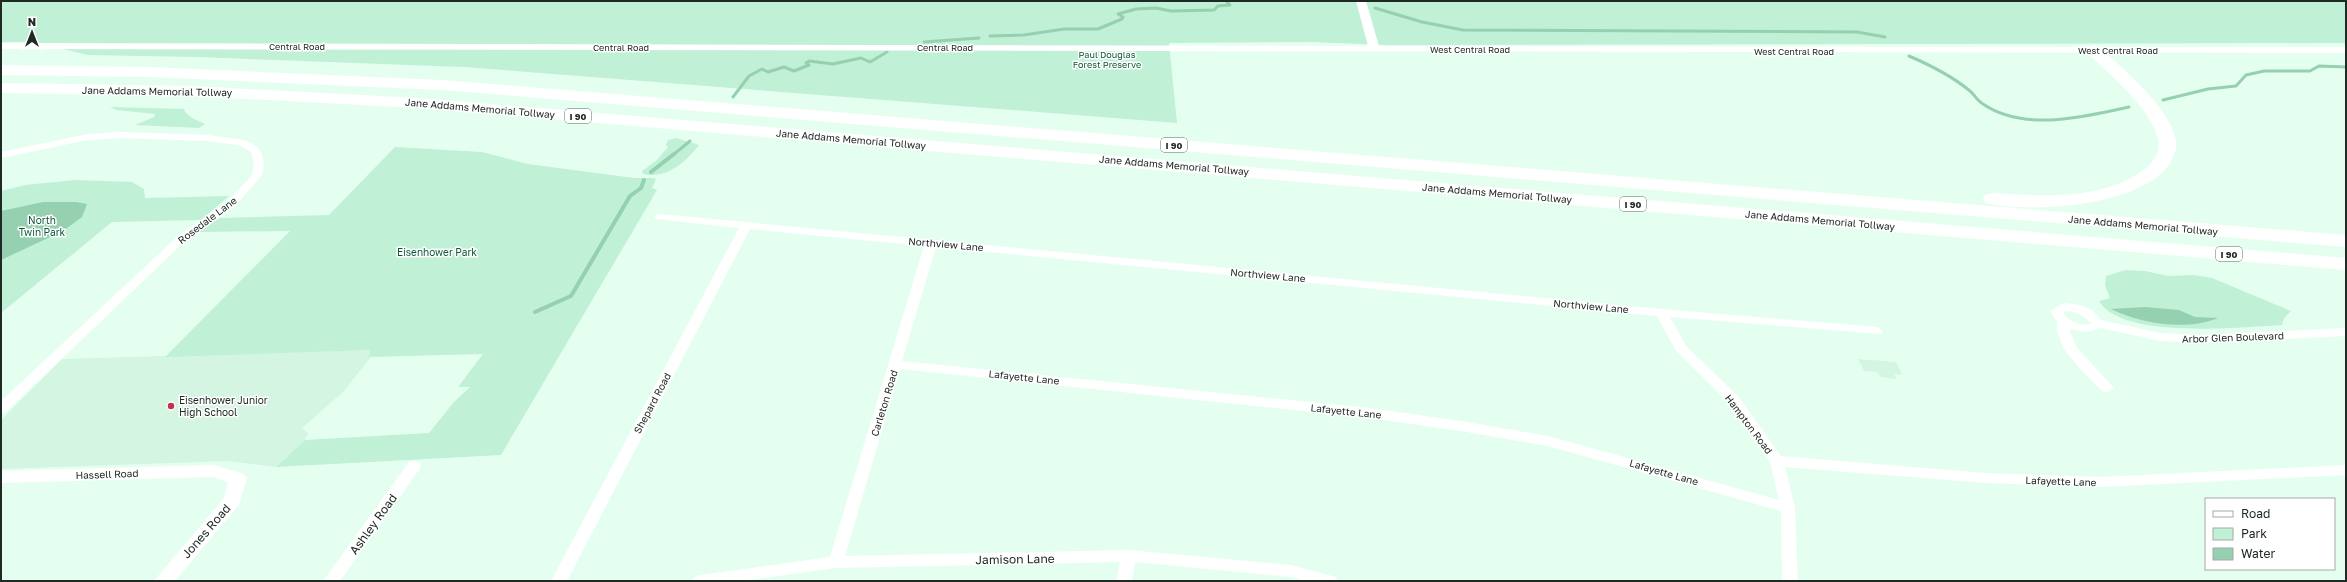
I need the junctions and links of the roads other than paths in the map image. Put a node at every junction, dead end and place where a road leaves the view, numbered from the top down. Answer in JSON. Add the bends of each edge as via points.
{"nodes":[{"id":1,"x":1361,"y":1,"type":"edge"},
{"id":2,"x":1,"y":46,"type":"edge"},
{"id":3,"x":1241,"y":48,"type":"joint"},
{"id":4,"x":1374,"y":48,"type":"junction"},
{"id":5,"x":2094,"y":50,"type":"junction"},
{"id":6,"x":2346,"y":50,"type":"edge"},
{"id":7,"x":1,"y":70,"type":"edge"},
{"id":8,"x":1,"y":88,"type":"edge"},
{"id":9,"x":1237,"y":150,"type":"junction"},
{"id":10,"x":1,"y":155,"type":"edge"},
{"id":11,"x":660,"y":217,"type":"dead end"},
{"id":12,"x":746,"y":225,"type":"junction"},
{"id":13,"x":2346,"y":241,"type":"edge"},
{"id":14,"x":931,"y":243,"type":"junction"},
{"id":15,"x":2346,"y":264,"type":"edge"},
{"id":16,"x":1661,"y":313,"type":"junction"},
{"id":17,"x":2063,"y":321,"type":"junction"},
{"id":18,"x":2097,"y":323,"type":"junction"},
{"id":19,"x":1877,"y":331,"type":"dead end"},
{"id":20,"x":2346,"y":332,"type":"edge"},
{"id":21,"x":896,"y":364,"type":"junction"},
{"id":22,"x":2107,"y":388,"type":"dead end"},
{"id":23,"x":1,"y":409,"type":"edge"},
{"id":24,"x":1777,"y":461,"type":"junction"},
{"id":25,"x":414,"y":466,"type":"dead end"},
{"id":26,"x":2346,"y":470,"type":"edge"},
{"id":27,"x":213,"y":471,"type":"joint"},
{"id":28,"x":1,"y":477,"type":"edge"},
{"id":29,"x":1788,"y":508,"type":"junction"},
{"id":30,"x":1129,"y":556,"type":"junction"},
{"id":31,"x":836,"y":562,"type":"junction"},
{"id":32,"x":164,"y":581,"type":"edge"},
{"id":33,"x":331,"y":581,"type":"edge"},
{"id":34,"x":559,"y":581,"type":"edge"},
{"id":35,"x":700,"y":581,"type":"edge"},
{"id":36,"x":1124,"y":581,"type":"edge"},
{"id":37,"x":1330,"y":581,"type":"edge"},
{"id":38,"x":1790,"y":581,"type":"edge"}],
"edges":[{"from":1,"to":4,"type":"street"},
{"from":2,"to":3,"type":"street","name":"Central Road"},
{"from":3,"to":4,"type":"street","name":"West Central Road"},
{"from":4,"to":5,"type":"street","name":"West Central Road"},
{"from":5,"to":6,"type":"street","name":"West Central Road"},
{"from":5,"to":9,"type":"highway","via":[[2159,120],[2167,141],[2163,162],[2146,178],[2115,191],[2083,197],[2045,200],[2000,199],[1546,167]]},
{"from":7,"to":9,"type":"highway","name":"Jane Addams Memorial Tollway","number":"I 90","via":[[150,72],[442,85]]},
{"from":8,"to":15,"type":"highway","name":"Jane Addams Memorial Tollway","number":"I 90","via":[[192,91],[418,103]]},
{"from":9,"to":13,"type":"highway","name":"Jane Addams Memorial Tollway","number":"I 90"},
{"from":10,"to":23,"type":"street","name":"Rosedale Lane","via":[[88,137],[146,135],[240,142],[252,148],[257,154],[259,165],[257,175],[232,203],[181,238]]},
{"from":11,"to":12,"type":"street","name":"Northview Lane"},
{"from":12,"to":14,"type":"street","name":"Northview Lane"},
{"from":12,"to":34,"type":"street","name":"Shepard Road"},
{"from":14,"to":16,"type":"street","name":"Northview Lane"},
{"from":14,"to":21,"type":"street","name":"Carleton Road"},
{"from":16,"to":19,"type":"street","name":"Northview Lane"},
{"from":16,"to":24,"type":"street","name":"Hampton Road","via":[[1681,348],[1733,399]]},
{"from":17,"to":18,"type":"street","name":"Arbor Glen Boulevard","via":[[2072,326],[2087,328],[2096,326]]},
{"from":17,"to":18,"type":"street","name":"Arbor Glen Boulevard","via":[[2056,311],[2070,307],[2088,313]]},
{"from":17,"to":22,"type":"street","name":"Arbor Glen Boulevard","via":[[2062,331],[2067,346]]},
{"from":18,"to":20,"type":"street","name":"Arbor Glen Boulevard","via":[[2160,337],[2200,340]]},
{"from":21,"to":29,"type":"street","name":"Lafayette Lane","via":[[1370,413],[1467,427],[1555,443]]},
{"from":21,"to":31,"type":"street","name":"Carleton Road"},
{"from":24,"to":26,"type":"street","name":"Lafayette Lane","via":[[1986,478],[2102,482]]},
{"from":24,"to":29,"type":"street","name":"Hampton Road"},
{"from":25,"to":33,"type":"street","name":"Ashley Road"},
{"from":27,"to":28,"type":"street","name":"Hassell Road"},
{"from":27,"to":32,"type":"street","name":"Jones Road","via":[[238,478],[234,500]]},
{"from":29,"to":38,"type":"street","name":"Hampton Road"},
{"from":30,"to":31,"type":"street","name":"Jamison Lane"},
{"from":30,"to":36,"type":"street"},
{"from":30,"to":37,"type":"street","name":"Jamison Lane","via":[[1291,571]]},
{"from":31,"to":35,"type":"street","name":"Jamison Lane"}]}
